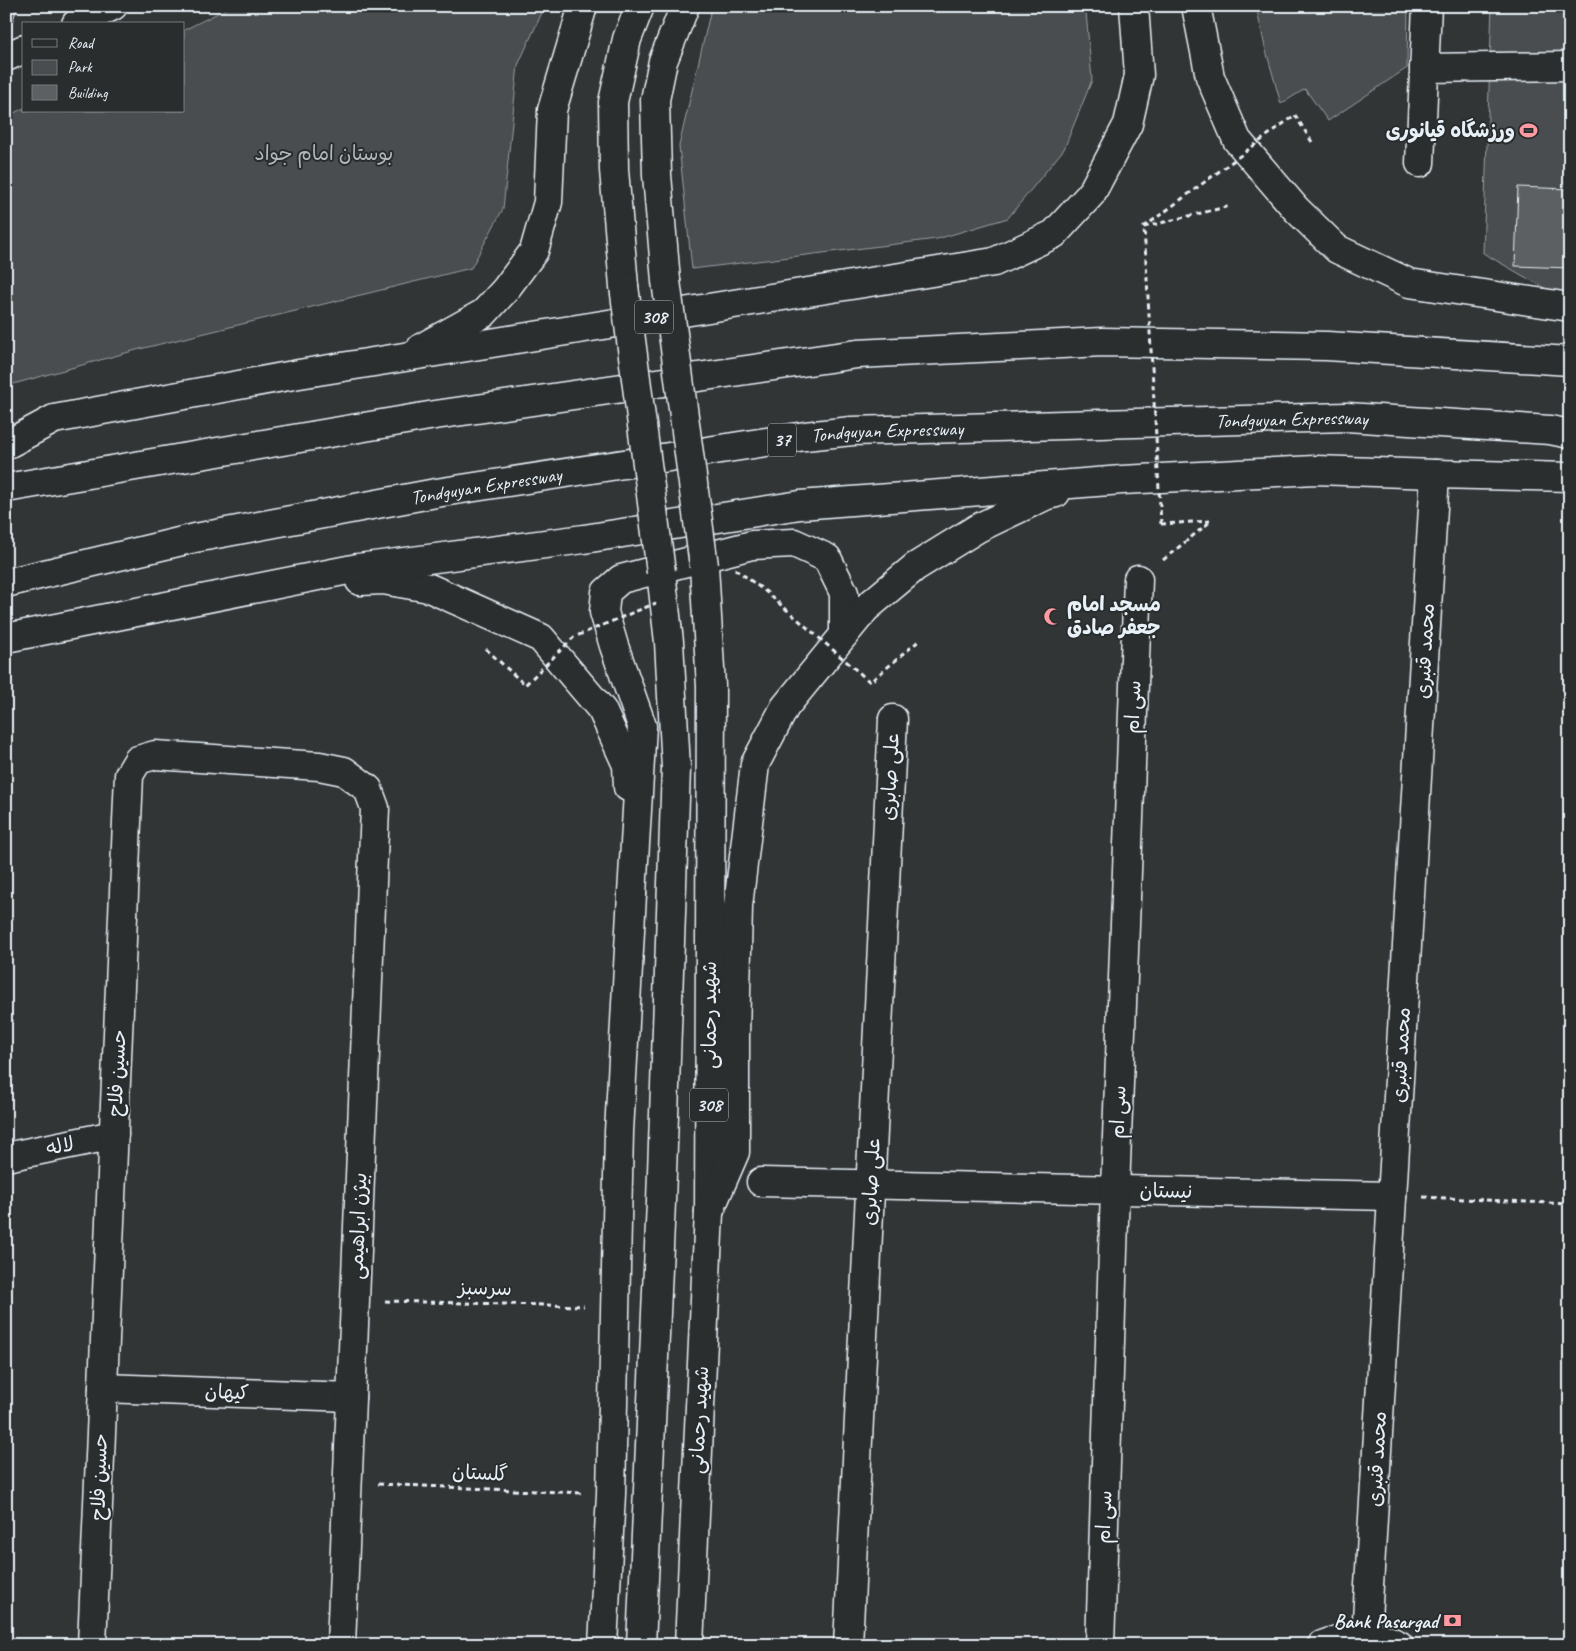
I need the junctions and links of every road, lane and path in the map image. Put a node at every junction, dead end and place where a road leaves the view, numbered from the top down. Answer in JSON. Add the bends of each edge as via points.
{"nodes":[{"id":1,"x":113,"y":6,"type":"edge"},
{"id":2,"x":583,"y":6,"type":"edge"},
{"id":3,"x":640,"y":6,"type":"edge"},
{"id":4,"x":684,"y":6,"type":"edge"},
{"id":5,"x":1134,"y":6,"type":"edge"},
{"id":6,"x":1188,"y":6,"type":"edge"},
{"id":7,"x":1196,"y":6,"type":"edge"},
{"id":8,"x":1427,"y":6,"type":"edge"},
{"id":9,"x":80,"y":22,"type":"edge"},
{"id":10,"x":1200,"y":34,"type":"junction"},
{"id":11,"x":22,"y":50,"type":"edge"},
{"id":12,"x":6,"y":57,"type":"edge"},
{"id":13,"x":1570,"y":66,"type":"edge"},
{"id":14,"x":1424,"y":68,"type":"junction"},
{"id":15,"x":1312,"y":142,"type":"dead end"},
{"id":16,"x":1420,"y":163,"type":"dead end"},
{"id":17,"x":1230,"y":206,"type":"dead end"},
{"id":18,"x":1144,"y":227,"type":"junction"},
{"id":19,"x":1570,"y":307,"type":"edge"},
{"id":20,"x":404,"y":357,"type":"junction"},
{"id":21,"x":1570,"y":361,"type":"edge"},
{"id":22,"x":1570,"y":434,"type":"edge"},
{"id":23,"x":6,"y":445,"type":"edge"},
{"id":24,"x":1435,"y":474,"type":"junction"},
{"id":25,"x":1570,"y":477,"type":"edge"},
{"id":26,"x":1122,"y":480,"type":"junction"},
{"id":27,"x":6,"y":488,"type":"edge"},
{"id":28,"x":715,"y":569,"type":"junction"},
{"id":29,"x":1138,"y":579,"type":"joint"},
{"id":30,"x":6,"y":583,"type":"edge"},
{"id":31,"x":256,"y":589,"type":"junction"},
{"id":32,"x":664,"y":599,"type":"dead end"},
{"id":33,"x":844,"y":634,"type":"junction"},
{"id":34,"x":6,"y":638,"type":"edge"},
{"id":35,"x":921,"y":639,"type":"dead end"},
{"id":36,"x":486,"y":650,"type":"dead end"},
{"id":37,"x":893,"y":719,"type":"dead end"},
{"id":38,"x":375,"y":808,"type":"joint"},
{"id":39,"x":632,"y":894,"type":"junction"},
{"id":40,"x":114,"y":1135,"type":"junction"},
{"id":41,"x":6,"y":1157,"type":"edge"},
{"id":42,"x":761,"y":1182,"type":"dead end"},
{"id":43,"x":870,"y":1184,"type":"junction"},
{"id":44,"x":1115,"y":1190,"type":"junction"},
{"id":45,"x":1392,"y":1196,"type":"junction"},
{"id":46,"x":1570,"y":1204,"type":"edge"},
{"id":47,"x":709,"y":1212,"type":"junction"},
{"id":48,"x":354,"y":1301,"type":"junction"},
{"id":49,"x":615,"y":1306,"type":"junction"},
{"id":50,"x":103,"y":1388,"type":"junction"},
{"id":51,"x":351,"y":1397,"type":"junction"},
{"id":52,"x":347,"y":1482,"type":"junction"},
{"id":53,"x":611,"y":1494,"type":"junction"},
{"id":54,"x":1366,"y":1636,"type":"junction"},
{"id":55,"x":92,"y":1645,"type":"edge"},
{"id":56,"x":341,"y":1645,"type":"edge"},
{"id":57,"x":603,"y":1645,"type":"edge"},
{"id":58,"x":641,"y":1645,"type":"edge"},
{"id":59,"x":689,"y":1645,"type":"edge"},
{"id":60,"x":848,"y":1645,"type":"edge"},
{"id":61,"x":1100,"y":1645,"type":"edge"},
{"id":62,"x":1322,"y":1645,"type":"edge"},
{"id":63,"x":1399,"y":1645,"type":"edge"}],
"edges":[{"from":1,"to":9,"type":"main road"},
{"from":2,"to":20,"type":"main road","via":[[552,110],[548,202],[534,251],[484,313]]},
{"from":3,"to":58,"type":"main road","name":"شهید رحمانی","number":"308","bridge":true,"via":[[627,39],[613,102],[614,170],[624,286],[669,642],[676,768]]},
{"from":4,"to":28,"type":"main road","number":"308","bridge":true,"via":[[663,62],[655,100],[657,175],[666,281]]},
{"from":5,"to":20,"type":"main road","number":"308","via":[[1139,75],[1128,124],[1091,194],[1054,234],[994,262]]},
{"from":6,"to":10,"type":"main road"},
{"from":7,"to":10,"type":"main road"},
{"from":8,"to":14,"type":"main road"},
{"from":10,"to":19,"type":"main road","via":[[1210,77],[1237,140],[1296,210],[1337,248],[1409,283]]},
{"from":11,"to":12,"type":"main road"},
{"from":13,"to":14,"type":"main road"},
{"from":14,"to":16,"type":"main road"},
{"from":15,"to":18,"type":"path","bridge":true,"via":[[1294,115]]},
{"from":17,"to":18,"type":"path"},
{"from":18,"to":29,"type":"path","bridge":true,"via":[[1160,524],[1211,521]]},
{"from":20,"to":23,"type":"main road","number":"308","via":[[54,419]]},
{"from":21,"to":27,"type":"main road","via":[[1327,346],[1103,342],[857,354],[435,415]]},
{"from":22,"to":30,"type":"main road","name":"Tondguyan Expressway","number":"37","via":[[1347,417],[852,431],[436,493],[195,538]]},
{"from":24,"to":25,"type":"main road"},
{"from":24,"to":26,"type":"main road","via":[[1314,470]]},
{"from":24,"to":45,"type":"main road","name":"محمد قنبری"},
{"from":26,"to":31,"type":"main road","via":[[800,505],[584,539],[358,568]]},
{"from":26,"to":33,"type":"main road","via":[[1047,495],[978,528],[915,566],[866,608]]},
{"from":28,"to":35,"type":"path","bridge":true,"via":[[735,569],[870,682]]},
{"from":28,"to":47,"type":"main road","name":"شهید رحمانی","number":"308","via":[[711,686]]},
{"from":29,"to":44,"type":"main road","name":"سی ام"},
{"from":31,"to":34,"type":"main road"},
{"from":31,"to":39,"type":"main road","via":[[384,580],[429,588],[541,638],[602,710],[627,765]]},
{"from":32,"to":36,"type":"path","bridge":true,"via":[[574,637],[525,685]]},
{"from":33,"to":39,"type":"main road","via":[[844,593],[827,558],[794,543],[752,545],[621,579],[606,592],[604,612],[642,726]]},
{"from":33,"to":47,"type":"main road","via":[[784,708],[755,764],[738,906],[735,1152]]},
{"from":37,"to":43,"type":"main road","name":"علی صابری"},
{"from":38,"to":40,"type":"main road","name":"حسین فلاح","via":[[368,789],[344,771],[319,766],[155,755],[138,760],[129,775]]},
{"from":38,"to":48,"type":"main road","name":"بیژن ابراهیمی"},
{"from":39,"to":49,"type":"main road","via":[[619,1132]]},
{"from":40,"to":41,"type":"main road","name":"لاله"},
{"from":40,"to":50,"type":"main road","name":"حسین فلاح"},
{"from":42,"to":43,"type":"main road","name":"نیستان"},
{"from":43,"to":44,"type":"main road","name":"نیستان"},
{"from":43,"to":60,"type":"main road","name":"علی صابری"},
{"from":44,"to":45,"type":"main road","name":"نیستان"},
{"from":44,"to":61,"type":"main road","name":"سی ام"},
{"from":45,"to":46,"type":"path"},
{"from":45,"to":54,"type":"main road","name":"محمد قنبری"},
{"from":47,"to":59,"type":"main road","name":"شهید رحمانی","number":"308"},
{"from":48,"to":49,"type":"path","name":"سرسبز"},
{"from":48,"to":51,"type":"main road","name":"بیژن ابراهیمی"},
{"from":49,"to":53,"type":"main road"},
{"from":50,"to":51,"type":"main road","name":"کیهان"},
{"from":50,"to":55,"type":"main road","name":"حسین فلاح"},
{"from":51,"to":52,"type":"main road","name":"بیژن ابراهیمی"},
{"from":52,"to":53,"type":"path","name":"گلستان"},
{"from":52,"to":56,"type":"main road","name":"بیژن ابراهیمی"},
{"from":53,"to":57,"type":"main road"},
{"from":54,"to":62,"type":"main road","via":[[1338,1638]]},
{"from":54,"to":63,"type":"main road"}]}
